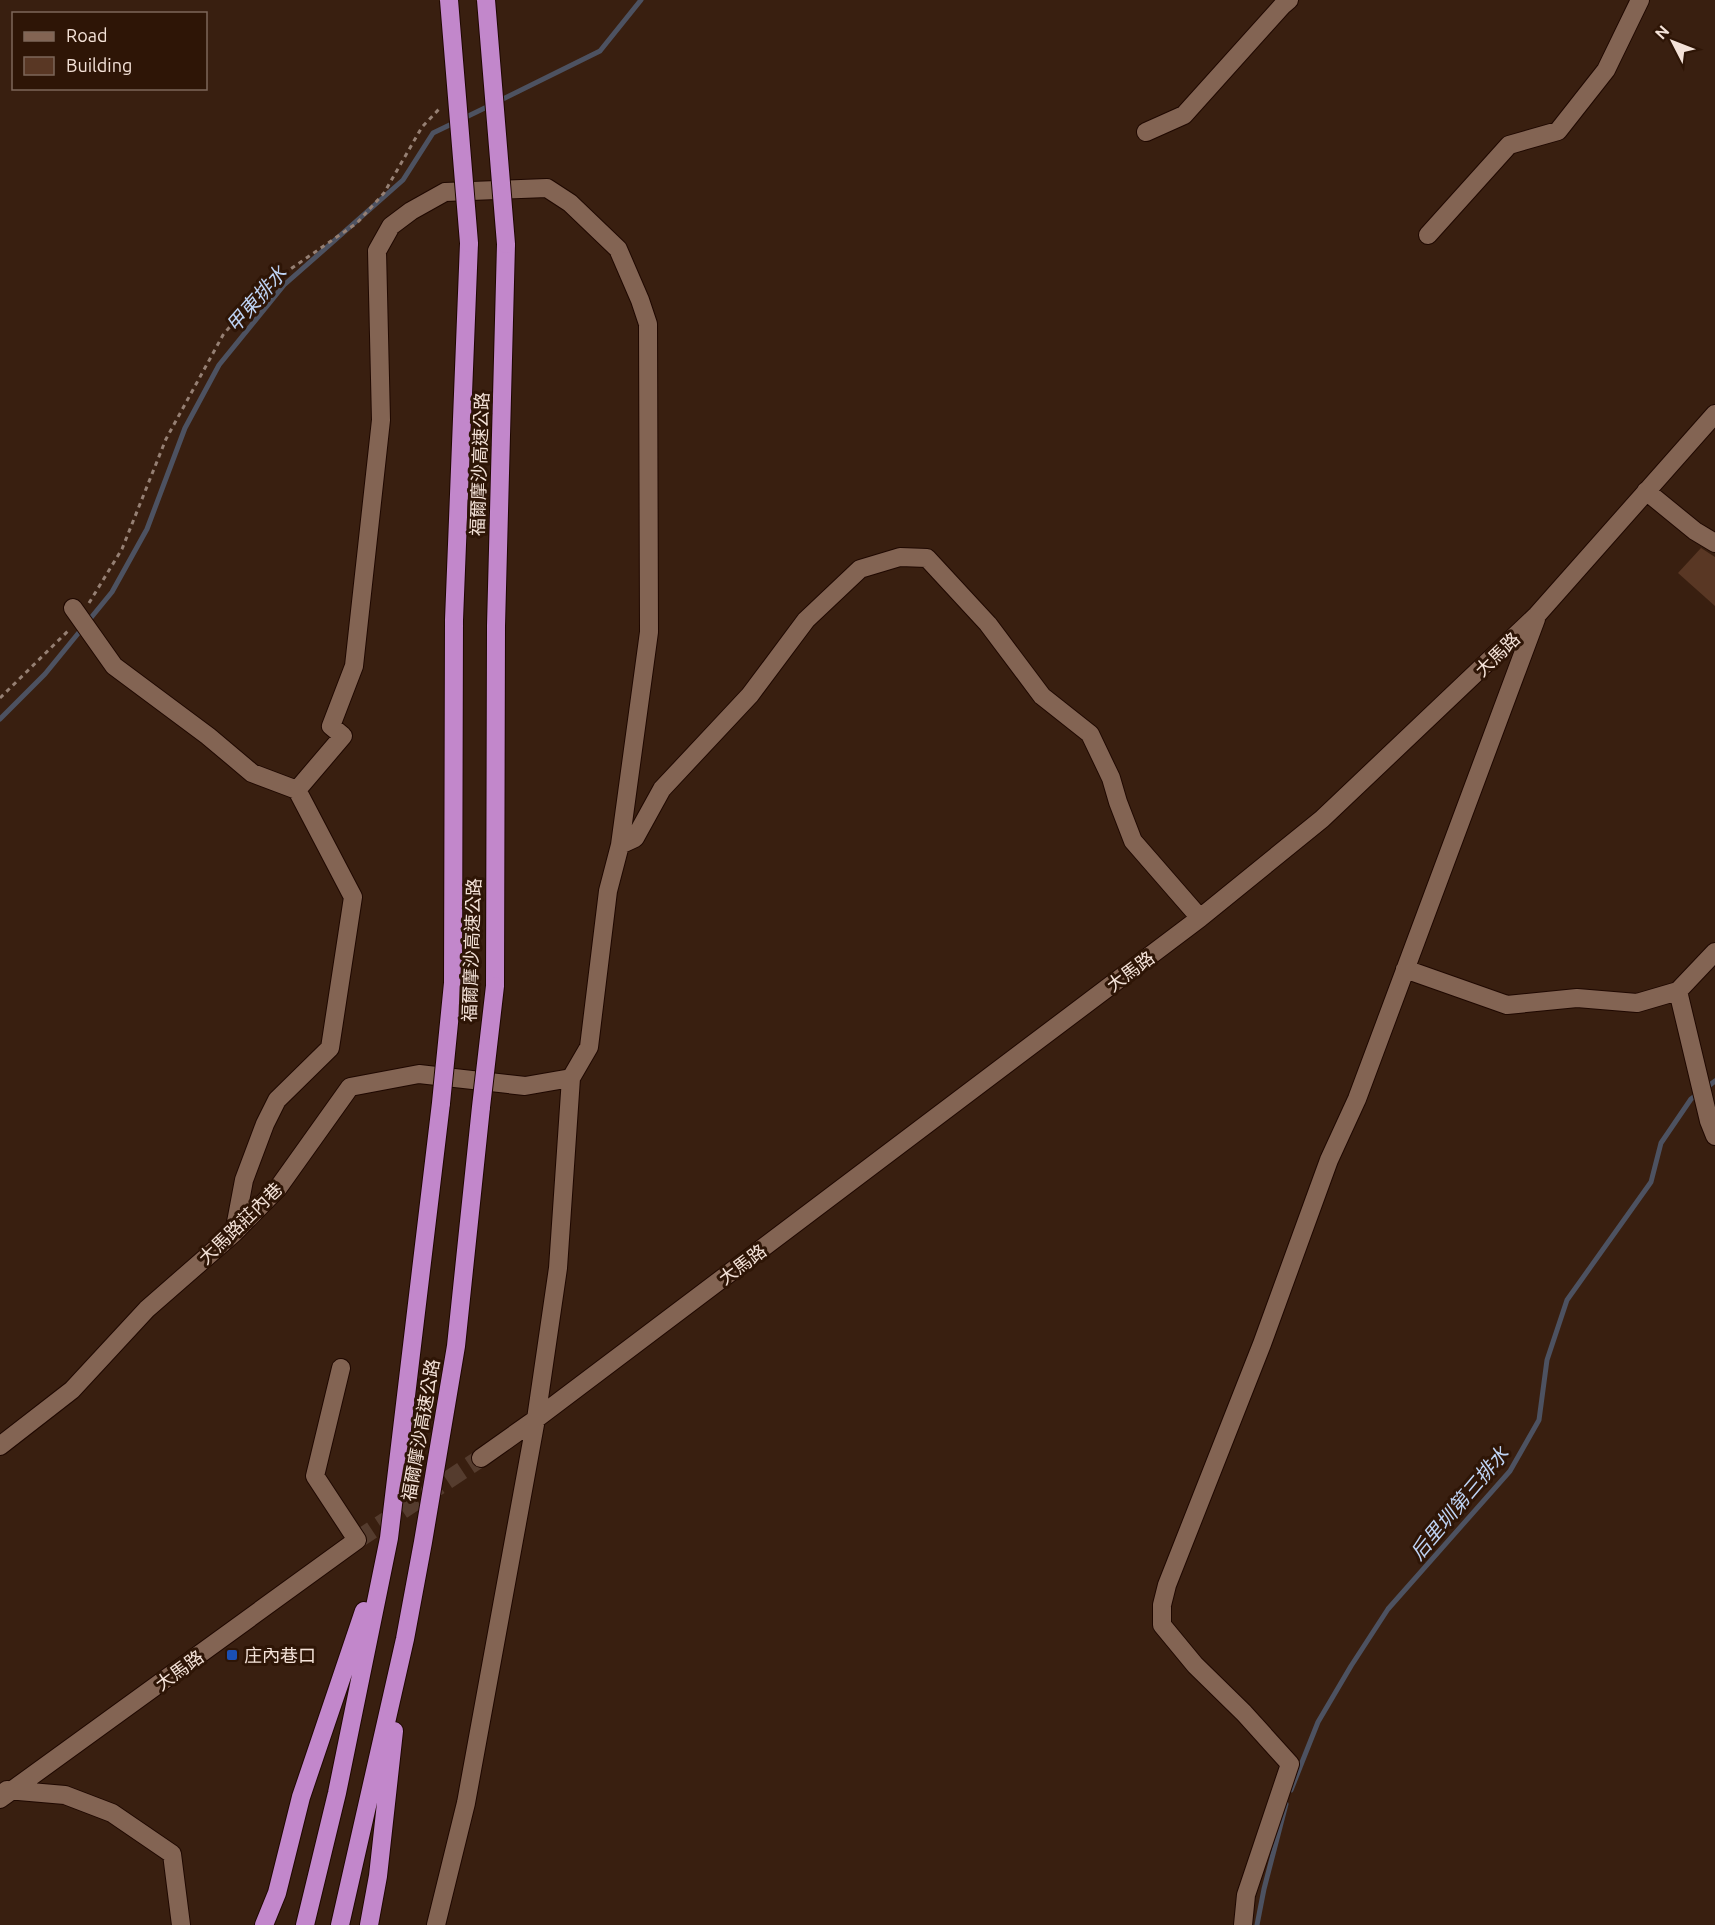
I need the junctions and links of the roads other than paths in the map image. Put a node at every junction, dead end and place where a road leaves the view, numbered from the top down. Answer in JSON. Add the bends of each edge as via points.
{"nodes":[{"id":1,"x":449,"y":0,"type":"edge"},
{"id":2,"x":486,"y":0,"type":"edge"},
{"id":3,"x":1289,"y":0,"type":"edge"},
{"id":4,"x":1640,"y":0,"type":"edge"},
{"id":5,"x":1146,"y":132,"type":"dead end"},
{"id":6,"x":1428,"y":235,"type":"dead end"},
{"id":7,"x":1715,"y":414,"type":"edge"},
{"id":8,"x":1646,"y":491,"type":"junction"},
{"id":9,"x":1715,"y":543,"type":"edge"},
{"id":10,"x":80,"y":607,"type":"road end"},
{"id":11,"x":1537,"y":615,"type":"junction"},
{"id":12,"x":297,"y":790,"type":"junction"},
{"id":13,"x":620,"y":845,"type":"junction"},
{"id":14,"x":1200,"y":918,"type":"junction"},
{"id":15,"x":1715,"y":952,"type":"edge"},
{"id":16,"x":1405,"y":969,"type":"junction"},
{"id":17,"x":1678,"y":991,"type":"junction"},
{"id":18,"x":572,"y":1078,"type":"junction"},
{"id":19,"x":1715,"y":1136,"type":"edge"},
{"id":20,"x":234,"y":1233,"type":"junction"},
{"id":21,"x":340,"y":1368,"type":"dead end"},
{"id":22,"x":536,"y":1419,"type":"junction"},
{"id":23,"x":0,"y":1446,"type":"edge"},
{"id":24,"x":482,"y":1458,"type":"tunnel mouth"},
{"id":25,"x":389,"y":1538,"type":"junction"},
{"id":26,"x":405,"y":1639,"type":"junction"},
{"id":27,"x":4,"y":1793,"type":"edge"},
{"id":28,"x":181,"y":1925,"type":"edge"},
{"id":29,"x":264,"y":1925,"type":"edge"},
{"id":30,"x":304,"y":1925,"type":"edge"},
{"id":31,"x":340,"y":1925,"type":"edge"},
{"id":32,"x":369,"y":1925,"type":"edge"},
{"id":33,"x":436,"y":1925,"type":"edge"},
{"id":34,"x":1243,"y":1925,"type":"edge"}],
"edges":[{"from":1,"to":25,"type":"highway","name":"福爾摩沙高速公路","bridge":true,"via":[[470,243],[454,620],[453,983]]},
{"from":2,"to":26,"type":"highway","name":"福爾摩沙高速公路","bridge":true,"via":[[506,244],[496,626],[495,986],[456,1346]]},
{"from":3,"to":5,"type":"street","via":[[1184,115]]},
{"from":4,"to":6,"type":"street","via":[[1605,70],[1558,131],[1509,145]]},
{"from":7,"to":8,"type":"street","name":"大馬路"},
{"from":8,"to":9,"type":"street"},
{"from":8,"to":11,"type":"street","name":"大馬路"},
{"from":10,"to":12,"type":"street","via":[[114,666],[252,773]]},
{"from":11,"to":14,"type":"street","name":"大馬路","via":[[1322,819]]},
{"from":11,"to":16,"type":"street"},
{"from":12,"to":13,"type":"street","via":[[343,736],[331,726],[354,666],[381,420],[377,251],[391,226],[445,192],[547,188],[570,203],[618,249],[648,324],[649,632]]},
{"from":12,"to":20,"type":"street","via":[[353,897],[330,1048],[277,1100],[244,1180]]},
{"from":13,"to":14,"type":"street","via":[[635,837],[662,789],[750,695],[806,620],[860,569],[900,557],[927,558],[988,624],[1042,696],[1090,734],[1112,778],[1133,841]]},
{"from":13,"to":18,"type":"street","via":[[608,891],[589,1047]]},
{"from":14,"to":22,"type":"street","name":"大馬路"},
{"from":15,"to":17,"type":"street"},
{"from":16,"to":17,"type":"street","via":[[1507,1005],[1577,998],[1637,1003]]},
{"from":16,"to":34,"type":"street","via":[[1161,1605],[1162,1625],[1290,1764],[1246,1895]]},
{"from":17,"to":19,"type":"street"},
{"from":18,"to":20,"type":"street","name":"大馬路莊內巷","via":[[525,1086],[419,1074],[350,1087],[278,1188]]},
{"from":18,"to":22,"type":"street","via":[[558,1268]]},
{"from":20,"to":23,"type":"street","name":"大馬路莊內巷","via":[[147,1309],[72,1390]]},
{"from":21,"to":27,"type":"street","name":"大馬路","via":[[315,1476],[357,1540]]},
{"from":22,"to":24,"type":"street","name":"大馬路"},
{"from":22,"to":33,"type":"street","via":[[466,1803]]},
{"from":25,"to":29,"type":"highway","via":[[301,1797],[277,1893]]},
{"from":25,"to":30,"type":"highway","name":"福爾摩沙高速公路","via":[[337,1793]]},
{"from":26,"to":31,"type":"highway","name":"福爾摩沙高速公路"},
{"from":26,"to":32,"type":"highway"},
{"from":27,"to":28,"type":"street","via":[[65,1795],[112,1813],[172,1854]]}]}
